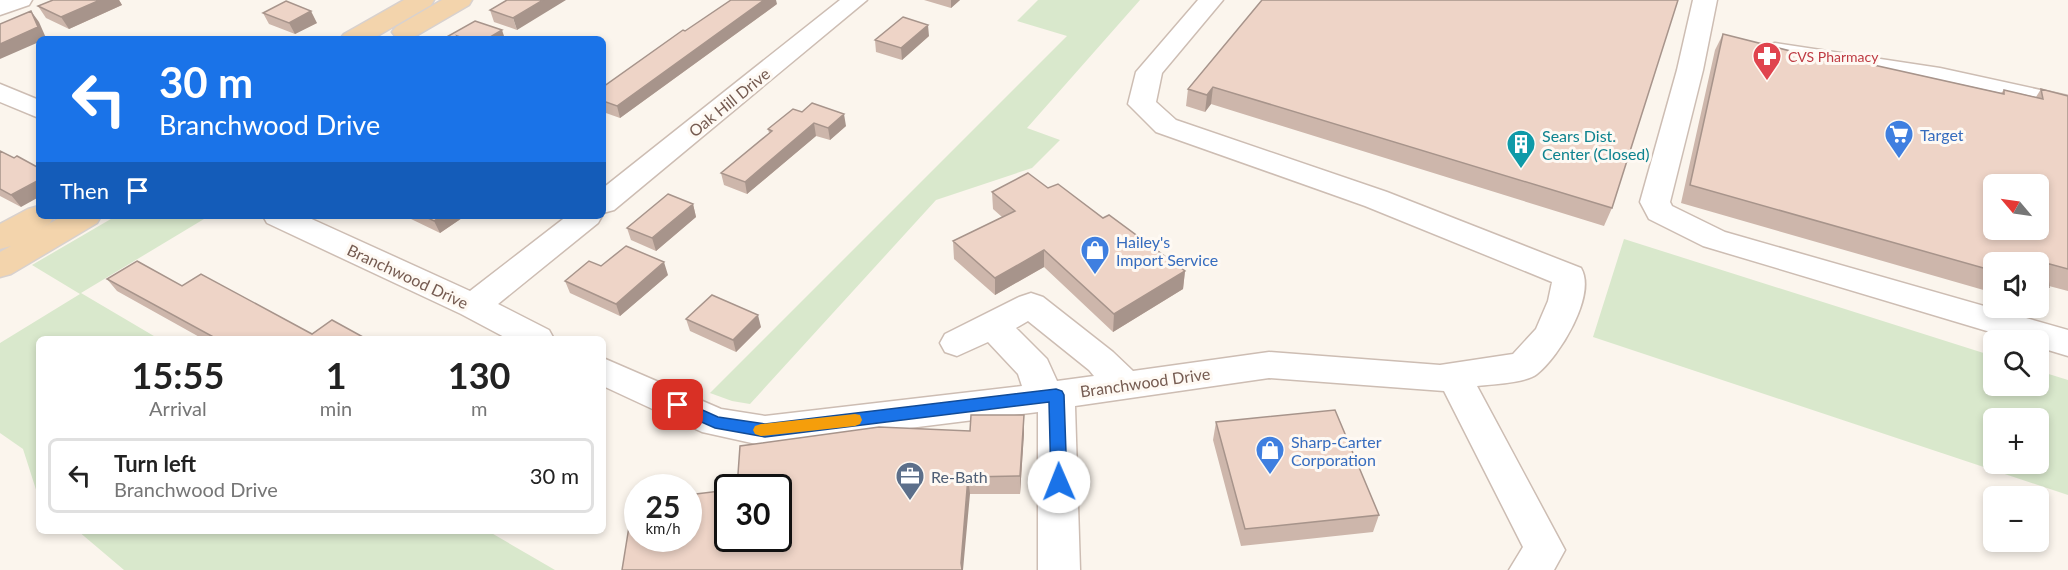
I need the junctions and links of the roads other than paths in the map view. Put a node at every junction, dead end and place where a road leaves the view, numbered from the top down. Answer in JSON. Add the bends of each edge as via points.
{"nodes":[{"id":1,"x":20,"y":0,"type":"edge"},
{"id":2,"x":422,"y":0,"type":"edge"},
{"id":3,"x":460,"y":0,"type":"edge"},
{"id":4,"x":855,"y":0,"type":"edge"},
{"id":5,"x":1211,"y":0,"type":"edge"},
{"id":6,"x":1705,"y":0,"type":"edge"},
{"id":7,"x":0,"y":9,"type":"edge"},
{"id":8,"x":358,"y":36,"type":"edge"},
{"id":9,"x":398,"y":36,"type":"edge"},
{"id":10,"x":1724,"y":39,"type":"junction"},
{"id":11,"x":0,"y":92,"type":"edge"},
{"id":12,"x":2068,"y":104,"type":"edge"},
{"id":13,"x":36,"y":109,"type":"edge"},
{"id":14,"x":606,"y":201,"type":"edge"},
{"id":15,"x":36,"y":218,"type":"edge"},
{"id":16,"x":81,"y":219,"type":"edge"},
{"id":17,"x":284,"y":219,"type":"edge"},
{"id":18,"x":583,"y":219,"type":"edge"},
{"id":19,"x":0,"y":238,"type":"edge"},
{"id":20,"x":0,"y":266,"type":"edge"},
{"id":21,"x":473,"y":306,"type":"junction"},
{"id":22,"x":992,"y":325,"type":"junction"},
{"id":23,"x":531,"y":336,"type":"edge"},
{"id":24,"x":957,"y":343,"type":"dead end"},
{"id":25,"x":2068,"y":343,"type":"edge"},
{"id":26,"x":606,"y":372,"type":"edge"},
{"id":27,"x":1454,"y":376,"type":"junction"},
{"id":28,"x":1125,"y":385,"type":"junction"},
{"id":29,"x":1050,"y":396,"type":"junction"},
{"id":30,"x":1059,"y":570,"type":"edge"},
{"id":31,"x":1530,"y":570,"type":"edge"}],
"edges":[{"from":1,"to":7,"type":"street"},
{"from":2,"to":8,"type":"main road"},
{"from":3,"to":9,"type":"main road"},
{"from":4,"to":14,"type":"street","name":"Oak Hill Drive"},
{"from":5,"to":27,"type":"street","name":"Branchwood Drive","via":[[1149,72],[1142,104],[1166,126],[1376,199],[1569,276],[1565,301],[1551,335],[1523,366]]},
{"from":6,"to":10,"type":"street"},
{"from":10,"to":12,"type":"street","via":[[1940,76]]},
{"from":10,"to":25,"type":"street","via":[[1655,202],[1660,213],[1714,239]]},
{"from":11,"to":13,"type":"street"},
{"from":15,"to":19,"type":"main road"},
{"from":16,"to":20,"type":"main road"},
{"from":17,"to":21,"type":"street","name":"Branchwood Drive"},
{"from":18,"to":21,"type":"street"},
{"from":21,"to":23,"type":"street","name":"Branchwood Drive"},
{"from":22,"to":24,"type":"street"},
{"from":22,"to":28,"type":"street","via":[[1031,305]]},
{"from":22,"to":29,"type":"street","via":[[1034,368]]},
{"from":26,"to":29,"type":"street","name":"Branchwood Drive","via":[[715,422],[765,430]]},
{"from":27,"to":28,"type":"street","name":"Branchwood Drive","via":[[1269,365]]},
{"from":27,"to":31,"type":"street","via":[[1545,550]]},
{"from":28,"to":29,"type":"street","name":"Branchwood Drive"},
{"from":29,"to":30,"type":"street"}]}
